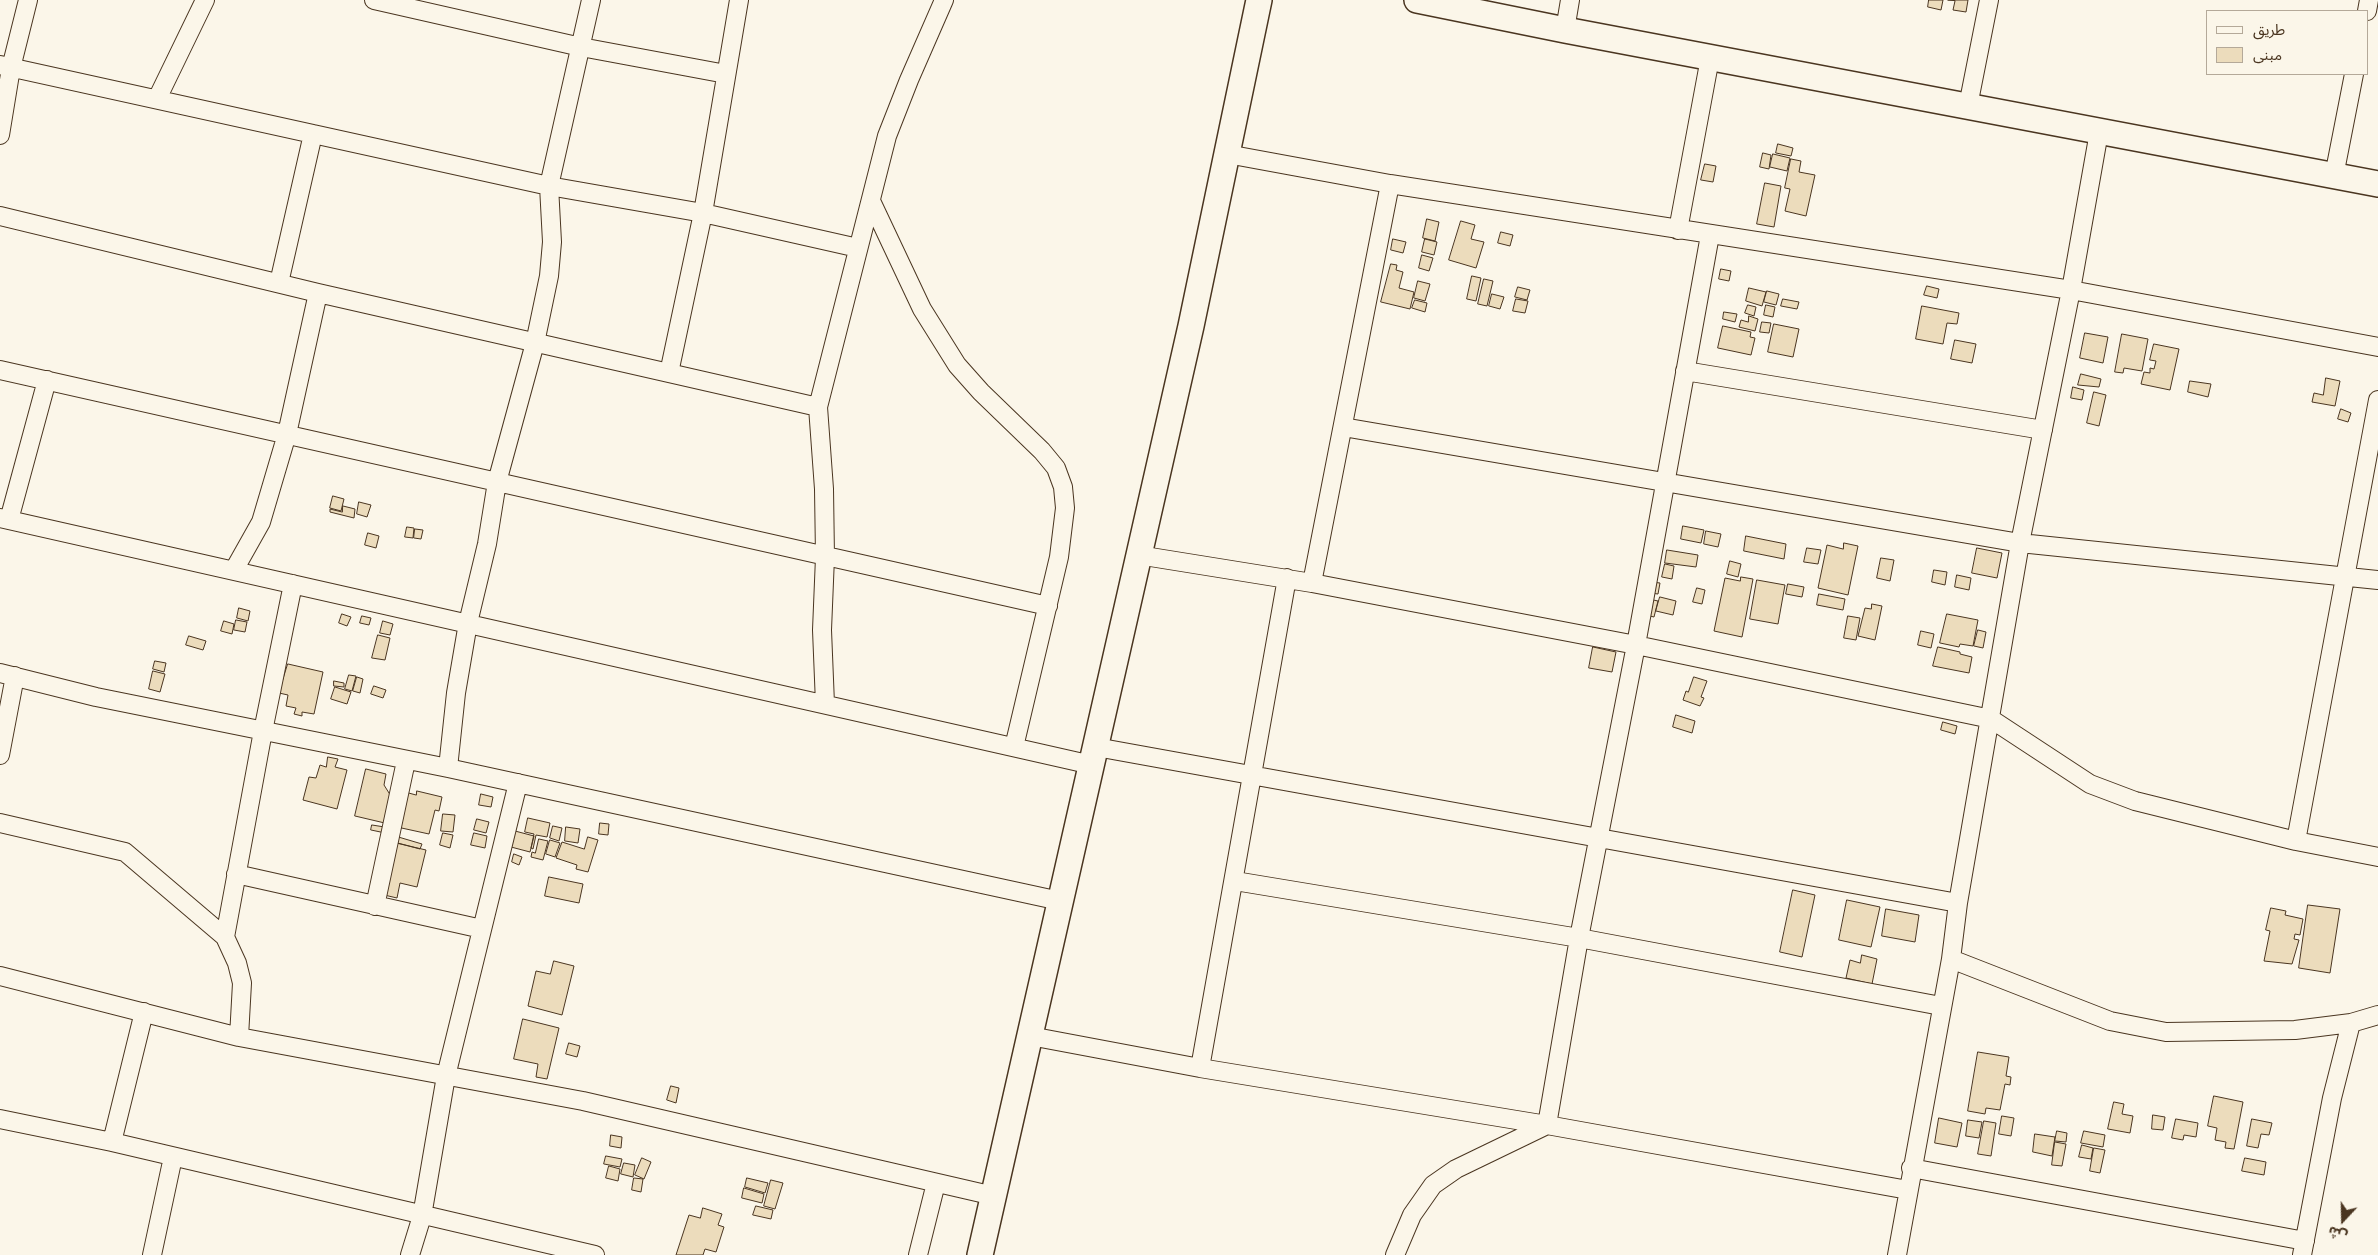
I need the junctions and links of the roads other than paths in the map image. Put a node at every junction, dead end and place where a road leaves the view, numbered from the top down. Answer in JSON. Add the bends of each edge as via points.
{"nodes":[{"id":1,"x":28,"y":0,"type":"edge"},
{"id":2,"x":205,"y":0,"type":"edge"},
{"id":3,"x":374,"y":0,"type":"edge"},
{"id":4,"x":591,"y":0,"type":"edge"},
{"id":5,"x":739,"y":0,"type":"edge"},
{"id":6,"x":944,"y":0,"type":"edge"},
{"id":7,"x":1259,"y":0,"type":"edge"},
{"id":8,"x":1417,"y":0,"type":"edge"},
{"id":9,"x":1570,"y":0,"type":"edge"},
{"id":10,"x":1989,"y":0,"type":"edge"},
{"id":11,"x":1565,"y":30,"type":"junction"},
{"id":12,"x":581,"y":47,"type":"junction"},
{"id":13,"x":1710,"y":58,"type":"junction"},
{"id":14,"x":6,"y":66,"type":"edge"},
{"id":15,"x":726,"y":74,"type":"junction"},
{"id":16,"x":2354,"y":75,"type":"edge"},
{"id":17,"x":157,"y":100,"type":"junction"},
{"id":18,"x":1968,"y":106,"type":"junction"},
{"id":19,"x":2099,"y":132,"type":"junction"},
{"id":20,"x":0,"y":134,"type":"edge"},
{"id":21,"x":313,"y":134,"type":"junction"},
{"id":22,"x":1227,"y":154,"type":"junction"},
{"id":23,"x":2334,"y":176,"type":"junction"},
{"id":24,"x":1390,"y":184,"type":"junction"},
{"id":25,"x":2378,"y":184,"type":"edge"},
{"id":26,"x":549,"y":186,"type":"junction"},
{"id":27,"x":872,"y":203,"type":"junction"},
{"id":28,"x":703,"y":213,"type":"junction"},
{"id":29,"x":0,"y":216,"type":"edge"},
{"id":30,"x":1678,"y":230,"type":"junction"},
{"id":31,"x":1710,"y":235,"type":"junction"},
{"id":32,"x":858,"y":248,"type":"junction"},
{"id":33,"x":279,"y":283,"type":"junction"},
{"id":34,"x":2071,"y":290,"type":"junction"},
{"id":35,"x":318,"y":293,"type":"junction"},
{"id":36,"x":535,"y":343,"type":"junction"},
{"id":37,"x":2378,"y":347,"type":"edge"},
{"id":38,"x":0,"y":370,"type":"edge"},
{"id":39,"x":1685,"y":371,"type":"junction"},
{"id":40,"x":669,"y":373,"type":"junction"},
{"id":41,"x":48,"y":380,"type":"junction"},
{"id":42,"x":2378,"y":400,"type":"edge"},
{"id":43,"x":818,"y":407,"type":"junction"},
{"id":44,"x":1343,"y":427,"type":"junction"},
{"id":45,"x":2042,"y":430,"type":"junction"},
{"id":46,"x":287,"y":434,"type":"junction"},
{"id":47,"x":497,"y":482,"type":"junction"},
{"id":48,"x":1666,"y":483,"type":"junction"},
{"id":49,"x":5,"y":519,"type":"edge"},
{"id":50,"x":2020,"y":543,"type":"junction"},
{"id":51,"x":1138,"y":555,"type":"junction"},
{"id":52,"x":825,"y":557,"type":"junction"},
{"id":53,"x":234,"y":570,"type":"junction"},
{"id":54,"x":1287,"y":578,"type":"junction"},
{"id":55,"x":2344,"y":578,"type":"junction"},
{"id":56,"x":2378,"y":580,"type":"edge"},
{"id":57,"x":1312,"y":583,"type":"junction"},
{"id":58,"x":294,"y":584,"type":"junction"},
{"id":59,"x":1048,"y":606,"type":"junction"},
{"id":60,"x":468,"y":623,"type":"junction"},
{"id":61,"x":1636,"y":645,"type":"junction"},
{"id":62,"x":8,"y":674,"type":"edge"},
{"id":63,"x":825,"y":704,"type":"junction"},
{"id":64,"x":1991,"y":719,"type":"junction"},
{"id":65,"x":263,"y":731,"type":"junction"},
{"id":66,"x":1014,"y":747,"type":"junction"},
{"id":67,"x":0,"y":755,"type":"edge"},
{"id":68,"x":1094,"y":756,"type":"junction"},
{"id":69,"x":406,"y":761,"type":"junction"},
{"id":70,"x":448,"y":768,"type":"junction"},
{"id":71,"x":1253,"y":776,"type":"junction"},
{"id":72,"x":518,"y":783,"type":"junction"},
{"id":73,"x":0,"y":823,"type":"edge"},
{"id":74,"x":1598,"y":837,"type":"junction"},
{"id":75,"x":2296,"y":841,"type":"junction"},
{"id":76,"x":2378,"y":857,"type":"edge"},
{"id":77,"x":236,"y":874,"type":"junction"},
{"id":78,"x":1235,"y":880,"type":"junction"},
{"id":79,"x":1060,"y":901,"type":"junction"},
{"id":80,"x":1958,"y":903,"type":"junction"},
{"id":81,"x":375,"y":906,"type":"junction"},
{"id":82,"x":482,"y":929,"type":"junction"},
{"id":83,"x":225,"y":937,"type":"junction"},
{"id":84,"x":1579,"y":938,"type":"junction"},
{"id":85,"x":1951,"y":959,"type":"junction"},
{"id":86,"x":0,"y":976,"type":"edge"},
{"id":87,"x":1941,"y":1006,"type":"junction"},
{"id":88,"x":144,"y":1012,"type":"junction"},
{"id":89,"x":2378,"y":1015,"type":"edge"},
{"id":90,"x":2351,"y":1023,"type":"junction"},
{"id":91,"x":1030,"y":1036,"type":"junction"},
{"id":92,"x":239,"y":1037,"type":"junction"},
{"id":93,"x":1200,"y":1068,"type":"junction"},
{"id":94,"x":446,"y":1076,"type":"junction"},
{"id":95,"x":0,"y":1119,"type":"edge"},
{"id":96,"x":1548,"y":1125,"type":"junction"},
{"id":97,"x":112,"y":1142,"type":"junction"},
{"id":98,"x":173,"y":1156,"type":"junction"},
{"id":99,"x":1911,"y":1168,"type":"junction"},
{"id":100,"x":936,"y":1183,"type":"junction"},
{"id":101,"x":1908,"y":1190,"type":"junction"},
{"id":102,"x":994,"y":1196,"type":"junction"},
{"id":103,"x":422,"y":1216,"type":"junction"},
{"id":104,"x":2303,"y":1248,"type":"edge"},
{"id":105,"x":152,"y":1255,"type":"edge"},
{"id":106,"x":410,"y":1255,"type":"edge"},
{"id":107,"x":595,"y":1255,"type":"edge"},
{"id":108,"x":918,"y":1255,"type":"edge"},
{"id":109,"x":980,"y":1255,"type":"edge"},
{"id":110,"x":1395,"y":1255,"type":"edge"},
{"id":111,"x":1897,"y":1255,"type":"edge"}],
"edges":[{"from":1,"to":14,"type":"street"},
{"from":2,"to":17,"type":"street"},
{"from":3,"to":12,"type":"street"},
{"from":4,"to":12,"type":"street"},
{"from":5,"to":15,"type":"street"},
{"from":6,"to":27,"type":"street","via":[[887,136]]},
{"from":7,"to":22,"type":"street"},
{"from":8,"to":11,"type":"street"},
{"from":9,"to":11,"type":"street"},
{"from":10,"to":18,"type":"street"},
{"from":11,"to":13,"type":"street"},
{"from":12,"to":15,"type":"street"},
{"from":12,"to":26,"type":"street"},
{"from":13,"to":18,"type":"street"},
{"from":13,"to":30,"type":"street"},
{"from":14,"to":17,"type":"street"},
{"from":14,"to":20,"type":"street"},
{"from":15,"to":28,"type":"street"},
{"from":16,"to":23,"type":"street"},
{"from":17,"to":21,"type":"street"},
{"from":18,"to":19,"type":"street"},
{"from":19,"to":23,"type":"street"},
{"from":19,"to":34,"type":"street"},
{"from":21,"to":26,"type":"street"},
{"from":21,"to":33,"type":"street"},
{"from":22,"to":24,"type":"street"},
{"from":22,"to":51,"type":"street"},
{"from":23,"to":25,"type":"street"},
{"from":24,"to":30,"type":"street"},
{"from":24,"to":44,"type":"street"},
{"from":26,"to":28,"type":"street"},
{"from":26,"to":36,"type":"street","via":[[552,242],[549,276]]},
{"from":27,"to":32,"type":"street"},
{"from":27,"to":59,"type":"street","via":[[922,309],[957,365],[1056,468],[1063,487],[1065,508]]},
{"from":28,"to":32,"type":"street"},
{"from":28,"to":40,"type":"street"},
{"from":29,"to":33,"type":"street"},
{"from":30,"to":31,"type":"street"},
{"from":31,"to":34,"type":"street"},
{"from":31,"to":39,"type":"street"},
{"from":32,"to":43,"type":"street"},
{"from":33,"to":35,"type":"street"},
{"from":34,"to":37,"type":"street"},
{"from":34,"to":45,"type":"street"},
{"from":35,"to":36,"type":"street"},
{"from":35,"to":46,"type":"street"},
{"from":36,"to":40,"type":"street"},
{"from":36,"to":47,"type":"street"},
{"from":38,"to":41,"type":"street"},
{"from":39,"to":45,"type":"street"},
{"from":39,"to":48,"type":"street"},
{"from":40,"to":43,"type":"street"},
{"from":41,"to":46,"type":"street"},
{"from":41,"to":49,"type":"street"},
{"from":42,"to":55,"type":"street"},
{"from":43,"to":52,"type":"street"},
{"from":44,"to":48,"type":"street"},
{"from":44,"to":57,"type":"street"},
{"from":45,"to":50,"type":"street"},
{"from":46,"to":47,"type":"street"},
{"from":46,"to":53,"type":"street","via":[[261,522]]},
{"from":47,"to":52,"type":"street"},
{"from":47,"to":60,"type":"street","via":[[484,558]]},
{"from":48,"to":50,"type":"street"},
{"from":48,"to":61,"type":"street"},
{"from":49,"to":53,"type":"street"},
{"from":50,"to":55,"type":"street"},
{"from":50,"to":64,"type":"street"},
{"from":51,"to":54,"type":"street"},
{"from":51,"to":68,"type":"street"},
{"from":52,"to":59,"type":"street"},
{"from":52,"to":63,"type":"street","via":[[822,630]]},
{"from":53,"to":58,"type":"street"},
{"from":54,"to":57,"type":"street"},
{"from":54,"to":71,"type":"street"},
{"from":55,"to":56,"type":"street"},
{"from":55,"to":75,"type":"street"},
{"from":57,"to":61,"type":"street"},
{"from":58,"to":60,"type":"street"},
{"from":58,"to":65,"type":"street"},
{"from":59,"to":66,"type":"street"},
{"from":60,"to":63,"type":"street"},
{"from":60,"to":70,"type":"street","via":[[454,704]]},
{"from":61,"to":64,"type":"street"},
{"from":61,"to":74,"type":"street"},
{"from":62,"to":65,"type":"street","via":[[96,697]]},
{"from":62,"to":67,"type":"street"},
{"from":63,"to":66,"type":"street"},
{"from":64,"to":75,"type":"street","via":[[2078,776],[2114,793],[2164,809]]},
{"from":64,"to":80,"type":"street"},
{"from":65,"to":69,"type":"street"},
{"from":65,"to":77,"type":"street"},
{"from":66,"to":68,"type":"street"},
{"from":68,"to":71,"type":"street"},
{"from":68,"to":79,"type":"street"},
{"from":69,"to":70,"type":"street"},
{"from":69,"to":81,"type":"street"},
{"from":70,"to":72,"type":"street"},
{"from":71,"to":74,"type":"street"},
{"from":71,"to":78,"type":"street"},
{"from":72,"to":79,"type":"street"},
{"from":72,"to":82,"type":"street"},
{"from":73,"to":83,"type":"street","via":[[125,852]]},
{"from":74,"to":80,"type":"street"},
{"from":74,"to":84,"type":"street"},
{"from":75,"to":76,"type":"street"},
{"from":77,"to":81,"type":"street"},
{"from":77,"to":83,"type":"street"},
{"from":78,"to":84,"type":"street"},
{"from":78,"to":93,"type":"street"},
{"from":79,"to":91,"type":"street"},
{"from":80,"to":85,"type":"street"},
{"from":81,"to":82,"type":"street"},
{"from":82,"to":94,"type":"street"},
{"from":83,"to":92,"type":"street","via":[[242,983]]},
{"from":84,"to":87,"type":"street"},
{"from":84,"to":96,"type":"street"},
{"from":85,"to":87,"type":"street"},
{"from":85,"to":90,"type":"street","via":[[2110,1021],[2166,1032],[2295,1030]]},
{"from":86,"to":88,"type":"street"},
{"from":87,"to":99,"type":"street"},
{"from":88,"to":92,"type":"street"},
{"from":88,"to":97,"type":"street"},
{"from":89,"to":90,"type":"street"},
{"from":90,"to":104,"type":"street","via":[[2332,1098]]},
{"from":91,"to":93,"type":"street"},
{"from":91,"to":102,"type":"street"},
{"from":92,"to":94,"type":"street"},
{"from":93,"to":96,"type":"street"},
{"from":94,"to":100,"type":"street","via":[[584,1101]]},
{"from":94,"to":103,"type":"street"},
{"from":95,"to":97,"type":"street"},
{"from":96,"to":101,"type":"street"},
{"from":96,"to":110,"type":"street","via":[[1456,1169],[1433,1184],[1412,1215]]},
{"from":97,"to":98,"type":"street"},
{"from":98,"to":103,"type":"street"},
{"from":98,"to":105,"type":"street"},
{"from":99,"to":101,"type":"street"},
{"from":99,"to":104,"type":"street"},
{"from":100,"to":102,"type":"street"},
{"from":100,"to":108,"type":"street"},
{"from":101,"to":111,"type":"street"},
{"from":102,"to":109,"type":"street"},
{"from":103,"to":106,"type":"street"},
{"from":103,"to":107,"type":"street"}]}
